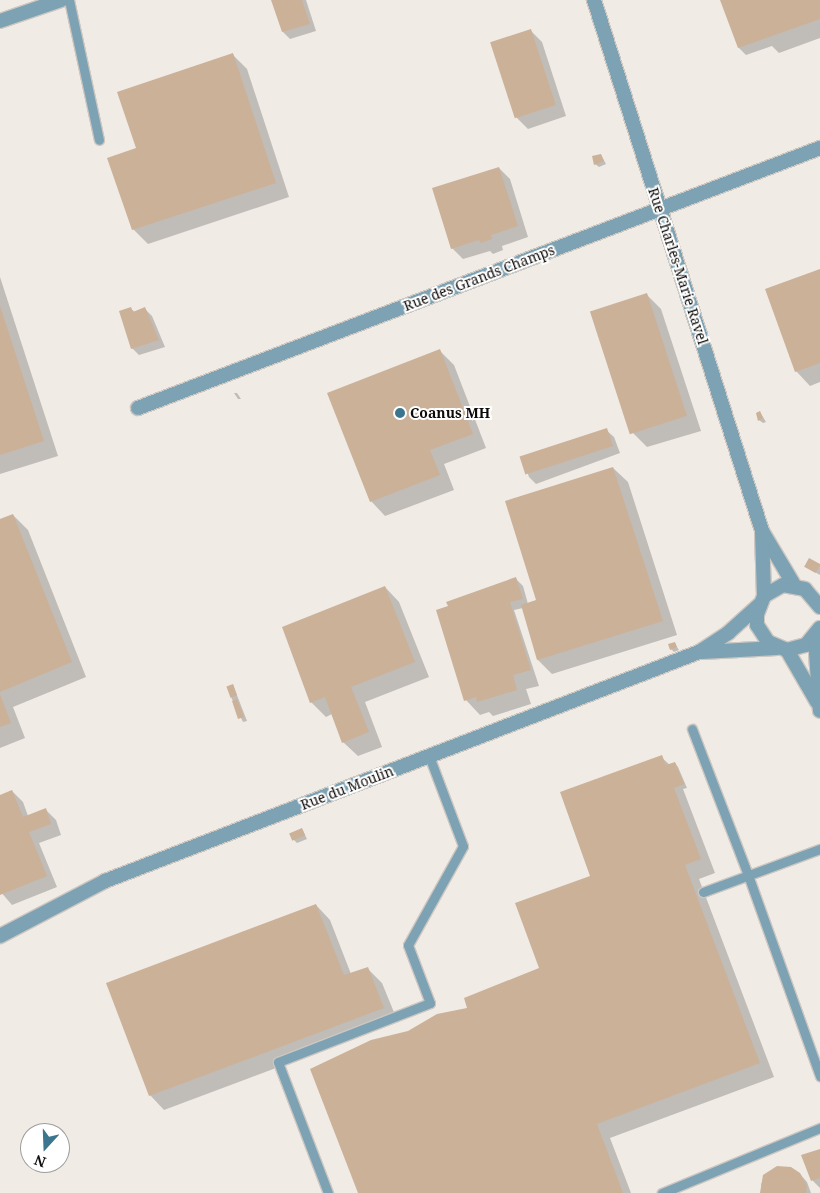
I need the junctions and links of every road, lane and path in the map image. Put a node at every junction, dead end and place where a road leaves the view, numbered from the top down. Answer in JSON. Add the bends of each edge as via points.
{"nodes":[{"id":1,"x":61,"y":0,"type":"edge"},
{"id":2,"x":69,"y":0,"type":"edge"},
{"id":3,"x":594,"y":0,"type":"edge"},
{"id":4,"x":0,"y":21,"type":"edge"},
{"id":5,"x":98,"y":140,"type":"dead end"},
{"id":6,"x":820,"y":148,"type":"edge"},
{"id":7,"x":660,"y":208,"type":"junction"},
{"id":8,"x":138,"y":408,"type":"dead end"},
{"id":9,"x":762,"y":531,"type":"junction"},
{"id":10,"x":800,"y":587,"type":"junction"},
{"id":11,"x":820,"y":590,"type":"edge"},
{"id":12,"x":762,"y":600,"type":"junction"},
{"id":13,"x":820,"y":607,"type":"edge"},
{"id":14,"x":817,"y":633,"type":"edge"},
{"id":15,"x":782,"y":649,"type":"junction"},
{"id":16,"x":699,"y":652,"type":"junction"},
{"id":17,"x":819,"y":707,"type":"edge"},
{"id":18,"x":692,"y":729,"type":"dead end"},
{"id":19,"x":429,"y":756,"type":"junction"},
{"id":20,"x":820,"y":849,"type":"edge"},
{"id":21,"x":748,"y":875,"type":"junction"},
{"id":22,"x":703,"y":892,"type":"dead end"},
{"id":23,"x":0,"y":936,"type":"edge"},
{"id":24,"x":820,"y":1076,"type":"edge"},
{"id":25,"x":820,"y":1128,"type":"edge"},
{"id":26,"x":328,"y":1193,"type":"edge"},
{"id":27,"x":662,"y":1193,"type":"edge"}],
"edges":[{"from":1,"to":4,"type":"street"},
{"from":2,"to":5,"type":"lane"},
{"from":3,"to":7,"type":"street","name":"Rue Charles-Marie Ravel"},
{"from":6,"to":7,"type":"street","name":"Rue des Grands Champs"},
{"from":7,"to":8,"type":"street","name":"Rue des Grands Champs"},
{"from":7,"to":9,"type":"street","name":"Rue Charles-Marie Ravel"},
{"from":9,"to":10,"type":"street","name":"Rue Charles-Marie Ravel"},
{"from":9,"to":12,"type":"street","name":"Rue Charles-Marie Ravel"},
{"from":10,"to":11,"type":"street"},
{"from":10,"to":12,"type":"street","name":"Rue du Moulin","via":[[783,585]]},
{"from":10,"to":13,"type":"street","name":"Rue Charles-Marie Ravel"},
{"from":12,"to":15,"type":"street","name":"Rue Charles-Marie Ravel","via":[[757,625],[768,642]]},
{"from":12,"to":16,"type":"street","name":"Rue du Moulin","via":[[728,633]]},
{"from":14,"to":15,"type":"street","name":"Rue du Moulin","via":[[806,645]]},
{"from":14,"to":17,"type":"street"},
{"from":15,"to":16,"type":"street","name":"Rue du Moulin"},
{"from":15,"to":17,"type":"street"},
{"from":16,"to":19,"type":"street","name":"Rue du Moulin"},
{"from":18,"to":21,"type":"lane"},
{"from":19,"to":23,"type":"street","name":"Rue du Moulin","via":[[104,881]]},
{"from":19,"to":26,"type":"lane","via":[[463,846],[408,945],[430,1003],[278,1062]]},
{"from":20,"to":21,"type":"lane"},
{"from":21,"to":22,"type":"lane"},
{"from":21,"to":24,"type":"lane"},
{"from":25,"to":27,"type":"lane"}]}
